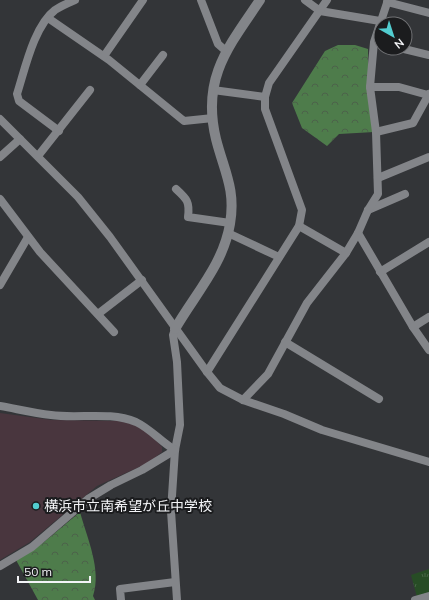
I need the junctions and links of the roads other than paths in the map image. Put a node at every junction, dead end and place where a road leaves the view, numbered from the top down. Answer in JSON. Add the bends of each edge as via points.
{"nodes":[{"id":1,"x":75,"y":0,"type":"edge"},
{"id":2,"x":143,"y":0,"type":"edge"},
{"id":3,"x":201,"y":0,"type":"edge"},
{"id":4,"x":260,"y":0,"type":"edge"},
{"id":5,"x":305,"y":0,"type":"edge"},
{"id":6,"x":327,"y":0,"type":"edge"},
{"id":7,"x":388,"y":1,"type":"edge"},
{"id":8,"x":320,"y":11,"type":"junction"},
{"id":9,"x":429,"y":13,"type":"edge"},
{"id":10,"x":382,"y":16,"type":"edge"},
{"id":11,"x":48,"y":18,"type":"junction"},
{"id":12,"x":373,"y":20,"type":"edge"},
{"id":13,"x":226,"y":51,"type":"junction"},
{"id":14,"x":413,"y":51,"type":"edge"},
{"id":15,"x":163,"y":55,"type":"dead end"},
{"id":16,"x":429,"y":55,"type":"edge"},
{"id":17,"x":104,"y":56,"type":"junction"},
{"id":18,"x":375,"y":56,"type":"edge"},
{"id":19,"x":140,"y":85,"type":"junction"},
{"id":20,"x":370,"y":87,"type":"junction"},
{"id":21,"x":90,"y":90,"type":"dead end"},
{"id":22,"x":213,"y":90,"type":"junction"},
{"id":23,"x":429,"y":94,"type":"edge"},
{"id":24,"x":266,"y":97,"type":"junction"},
{"id":25,"x":212,"y":118,"type":"junction"},
{"id":26,"x":0,"y":119,"type":"edge"},
{"id":27,"x":59,"y":131,"type":"junction"},
{"id":28,"x":376,"y":132,"type":"junction"},
{"id":29,"x":20,"y":139,"type":"junction"},
{"id":30,"x":38,"y":156,"type":"junction"},
{"id":31,"x":0,"y":157,"type":"edge"},
{"id":32,"x":429,"y":157,"type":"edge"},
{"id":33,"x":378,"y":178,"type":"junction"},
{"id":34,"x":176,"y":189,"type":"dead end"},
{"id":35,"x":405,"y":194,"type":"dead end"},
{"id":36,"x":0,"y":199,"type":"edge"},
{"id":37,"x":368,"y":210,"type":"junction"},
{"id":38,"x":299,"y":226,"type":"junction"},
{"id":39,"x":229,"y":228,"type":"junction"},
{"id":40,"x":358,"y":233,"type":"junction"},
{"id":41,"x":28,"y":237,"type":"junction"},
{"id":42,"x":429,"y":242,"type":"edge"},
{"id":43,"x":346,"y":253,"type":"junction"},
{"id":44,"x":279,"y":257,"type":"junction"},
{"id":45,"x":380,"y":272,"type":"junction"},
{"id":46,"x":142,"y":280,"type":"junction"},
{"id":47,"x":0,"y":285,"type":"edge"},
{"id":48,"x":98,"y":314,"type":"junction"},
{"id":49,"x":429,"y":317,"type":"edge"},
{"id":50,"x":413,"y":327,"type":"junction"},
{"id":51,"x":175,"y":329,"type":"junction"},
{"id":52,"x":114,"y":332,"type":"dead end"},
{"id":53,"x":285,"y":342,"type":"junction"},
{"id":54,"x":429,"y":350,"type":"edge"},
{"id":55,"x":207,"y":372,"type":"junction"},
{"id":56,"x":380,"y":399,"type":"dead end"},
{"id":57,"x":243,"y":400,"type":"junction"},
{"id":58,"x":0,"y":406,"type":"edge"},
{"id":59,"x":175,"y":450,"type":"junction"},
{"id":60,"x":429,"y":462,"type":"edge"},
{"id":61,"x":0,"y":566,"type":"edge"},
{"id":62,"x":174,"y":579,"type":"junction"},
{"id":63,"x":429,"y":596,"type":"edge"},
{"id":64,"x":121,"y":600,"type":"edge"},
{"id":65,"x":177,"y":600,"type":"edge"},
{"id":66,"x":415,"y":600,"type":"edge"}],
"edges":[{"from":1,"to":11,"type":"street","via":[[55,10]]},
{"from":2,"to":17,"type":"street"},
{"from":3,"to":13,"type":"street","via":[[218,44]]},
{"from":4,"to":13,"type":"street"},
{"from":5,"to":8,"type":"street"},
{"from":6,"to":8,"type":"street"},
{"from":7,"to":9,"type":"street"},
{"from":7,"to":10,"type":"street"},
{"from":8,"to":12,"type":"street"},
{"from":8,"to":24,"type":"street","via":[[269,83]]},
{"from":11,"to":17,"type":"street"},
{"from":11,"to":27,"type":"street","via":[[37,35],[17,94],[19,100]]},
{"from":13,"to":22,"type":"street","via":[[218,67]]},
{"from":14,"to":16,"type":"street"},
{"from":15,"to":19,"type":"street"},
{"from":17,"to":19,"type":"street"},
{"from":18,"to":20,"type":"street"},
{"from":19,"to":25,"type":"street","via":[[184,121]]},
{"from":20,"to":23,"type":"street","via":[[399,87]]},
{"from":20,"to":28,"type":"street"},
{"from":21,"to":27,"type":"street"},
{"from":22,"to":24,"type":"street"},
{"from":22,"to":25,"type":"street"},
{"from":23,"to":28,"type":"street","via":[[414,123]]},
{"from":24,"to":38,"type":"street","via":[[266,109],[302,210]]},
{"from":25,"to":39,"type":"street","via":[[231,188]]},
{"from":26,"to":29,"type":"street"},
{"from":27,"to":30,"type":"street"},
{"from":28,"to":33,"type":"street"},
{"from":29,"to":30,"type":"street"},
{"from":29,"to":31,"type":"street"},
{"from":30,"to":46,"type":"street","via":[[78,197]]},
{"from":32,"to":33,"type":"street"},
{"from":33,"to":37,"type":"street","via":[[378,194]]},
{"from":34,"to":39,"type":"street","via":[[190,205],[188,217]]},
{"from":35,"to":37,"type":"street"},
{"from":36,"to":41,"type":"street"},
{"from":37,"to":40,"type":"street"},
{"from":38,"to":43,"type":"street"},
{"from":38,"to":44,"type":"street"},
{"from":39,"to":44,"type":"street"},
{"from":39,"to":51,"type":"street","via":[[216,266]]},
{"from":40,"to":43,"type":"street"},
{"from":40,"to":45,"type":"street"},
{"from":41,"to":47,"type":"street"},
{"from":41,"to":48,"type":"street"},
{"from":42,"to":45,"type":"street"},
{"from":43,"to":53,"type":"street","via":[[307,303]]},
{"from":44,"to":55,"type":"street"},
{"from":45,"to":50,"type":"street"},
{"from":46,"to":48,"type":"street"},
{"from":46,"to":51,"type":"street"},
{"from":48,"to":52,"type":"street"},
{"from":49,"to":50,"type":"street"},
{"from":50,"to":54,"type":"street"},
{"from":51,"to":55,"type":"street"},
{"from":51,"to":59,"type":"street","via":[[173,335],[181,408]]},
{"from":53,"to":56,"type":"street"},
{"from":53,"to":57,"type":"street","via":[[268,374]]},
{"from":55,"to":57,"type":"street","via":[[220,388]]},
{"from":57,"to":60,"type":"street","via":[[322,430]]},
{"from":58,"to":59,"type":"street","via":[[52,416],[118,417],[151,430],[167,446]]},
{"from":59,"to":61,"type":"street","via":[[142,470],[111,484],[32,547]]},
{"from":59,"to":62,"type":"street","via":[[170,511]]},
{"from":62,"to":64,"type":"street","via":[[120,589]]},
{"from":62,"to":65,"type":"street"},
{"from":63,"to":66,"type":"street"}]}
